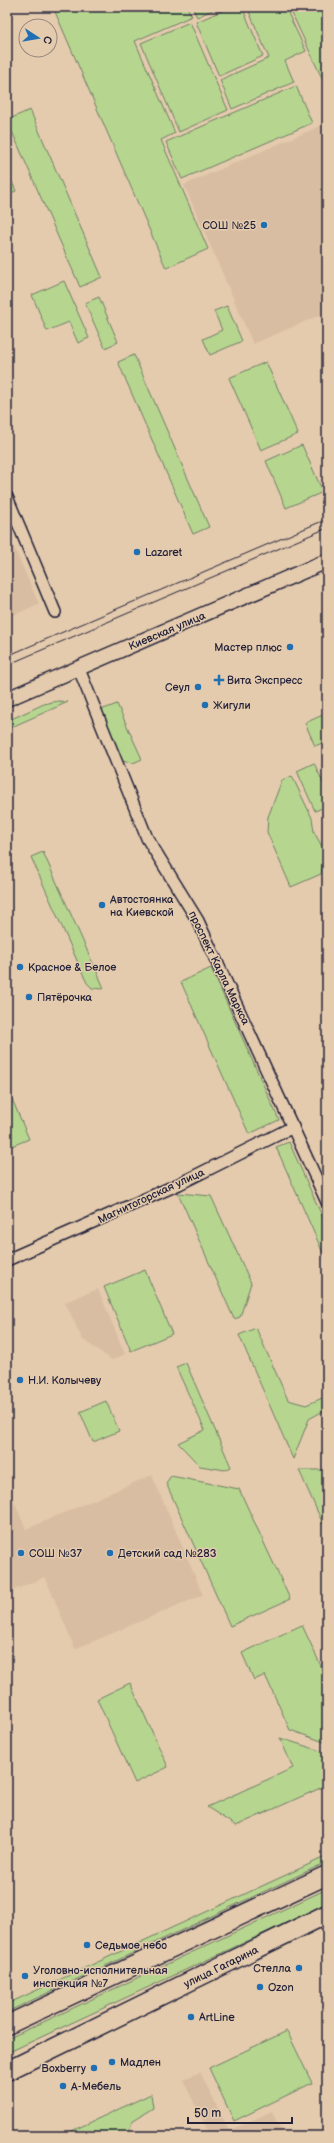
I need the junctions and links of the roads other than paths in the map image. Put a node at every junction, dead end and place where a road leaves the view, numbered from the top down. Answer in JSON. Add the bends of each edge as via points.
{"nodes":[{"id":1,"x":7,"y":497,"type":"edge"},
{"id":2,"x":327,"y":561,"type":"edge"},
{"id":3,"x":55,"y":612,"type":"dead end"},
{"id":4,"x":79,"y":669,"type":"junction"},
{"id":5,"x":7,"y":700,"type":"edge"},
{"id":6,"x":292,"y":1128,"type":"junction"},
{"id":7,"x":327,"y":1202,"type":"edge"},
{"id":8,"x":7,"y":1260,"type":"edge"},
{"id":9,"x":327,"y":1875,"type":"edge"},
{"id":10,"x":327,"y":1914,"type":"edge"},
{"id":11,"x":7,"y":2024,"type":"edge"},
{"id":12,"x":7,"y":2071,"type":"edge"}],
"edges":[{"from":1,"to":3,"type":"street"},
{"from":2,"to":4,"type":"street","name":"Киевская улица"},
{"from":4,"to":5,"type":"street","name":"Киевская улица"},
{"from":4,"to":6,"type":"street","name":"проспект Карла Маркса","via":[[147,838],[198,921]]},
{"from":6,"to":7,"type":"street","name":"проспект Карла Маркса"},
{"from":6,"to":8,"type":"street","name":"Магнитогорская улица","via":[[180,1184]]},
{"from":9,"to":11,"type":"main road"},
{"from":10,"to":12,"type":"main road","name":"улица Гагарина"}]}
